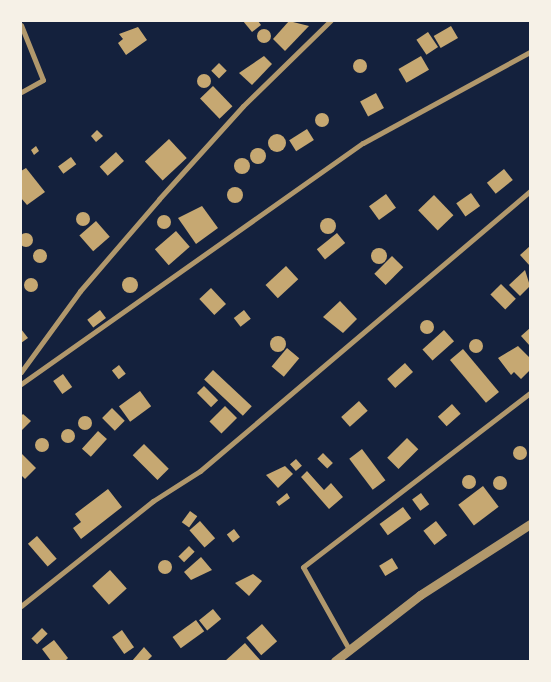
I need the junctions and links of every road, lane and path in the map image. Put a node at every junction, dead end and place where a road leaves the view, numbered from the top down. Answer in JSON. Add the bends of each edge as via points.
{"nodes":[{"id":1,"x":330,"y":21,"type":"edge"},
{"id":2,"x":21,"y":25,"type":"edge"},
{"id":3,"x":530,"y":52,"type":"edge"},
{"id":4,"x":21,"y":92,"type":"edge"},
{"id":5,"x":530,"y":191,"type":"edge"},
{"id":6,"x":21,"y":372,"type":"edge"},
{"id":7,"x":21,"y":384,"type":"edge"},
{"id":8,"x":530,"y":393,"type":"edge"},
{"id":9,"x":530,"y":524,"type":"edge"},
{"id":10,"x":21,"y":606,"type":"edge"},
{"id":11,"x":350,"y":651,"type":"junction"},
{"id":12,"x":335,"y":661,"type":"edge"}],
"edges":[{"from":1,"to":6,"type":"street","via":[[243,106],[160,199],[80,291]]},
{"from":2,"to":4,"type":"street","via":[[43,80]]},
{"from":3,"to":7,"type":"street","via":[[363,143]]},
{"from":5,"to":10,"type":"street","via":[[200,471],[153,501]]},
{"from":8,"to":11,"type":"street","via":[[303,567]]},
{"from":9,"to":11,"type":"street","via":[[420,595]]},
{"from":11,"to":12,"type":"street"}]}
